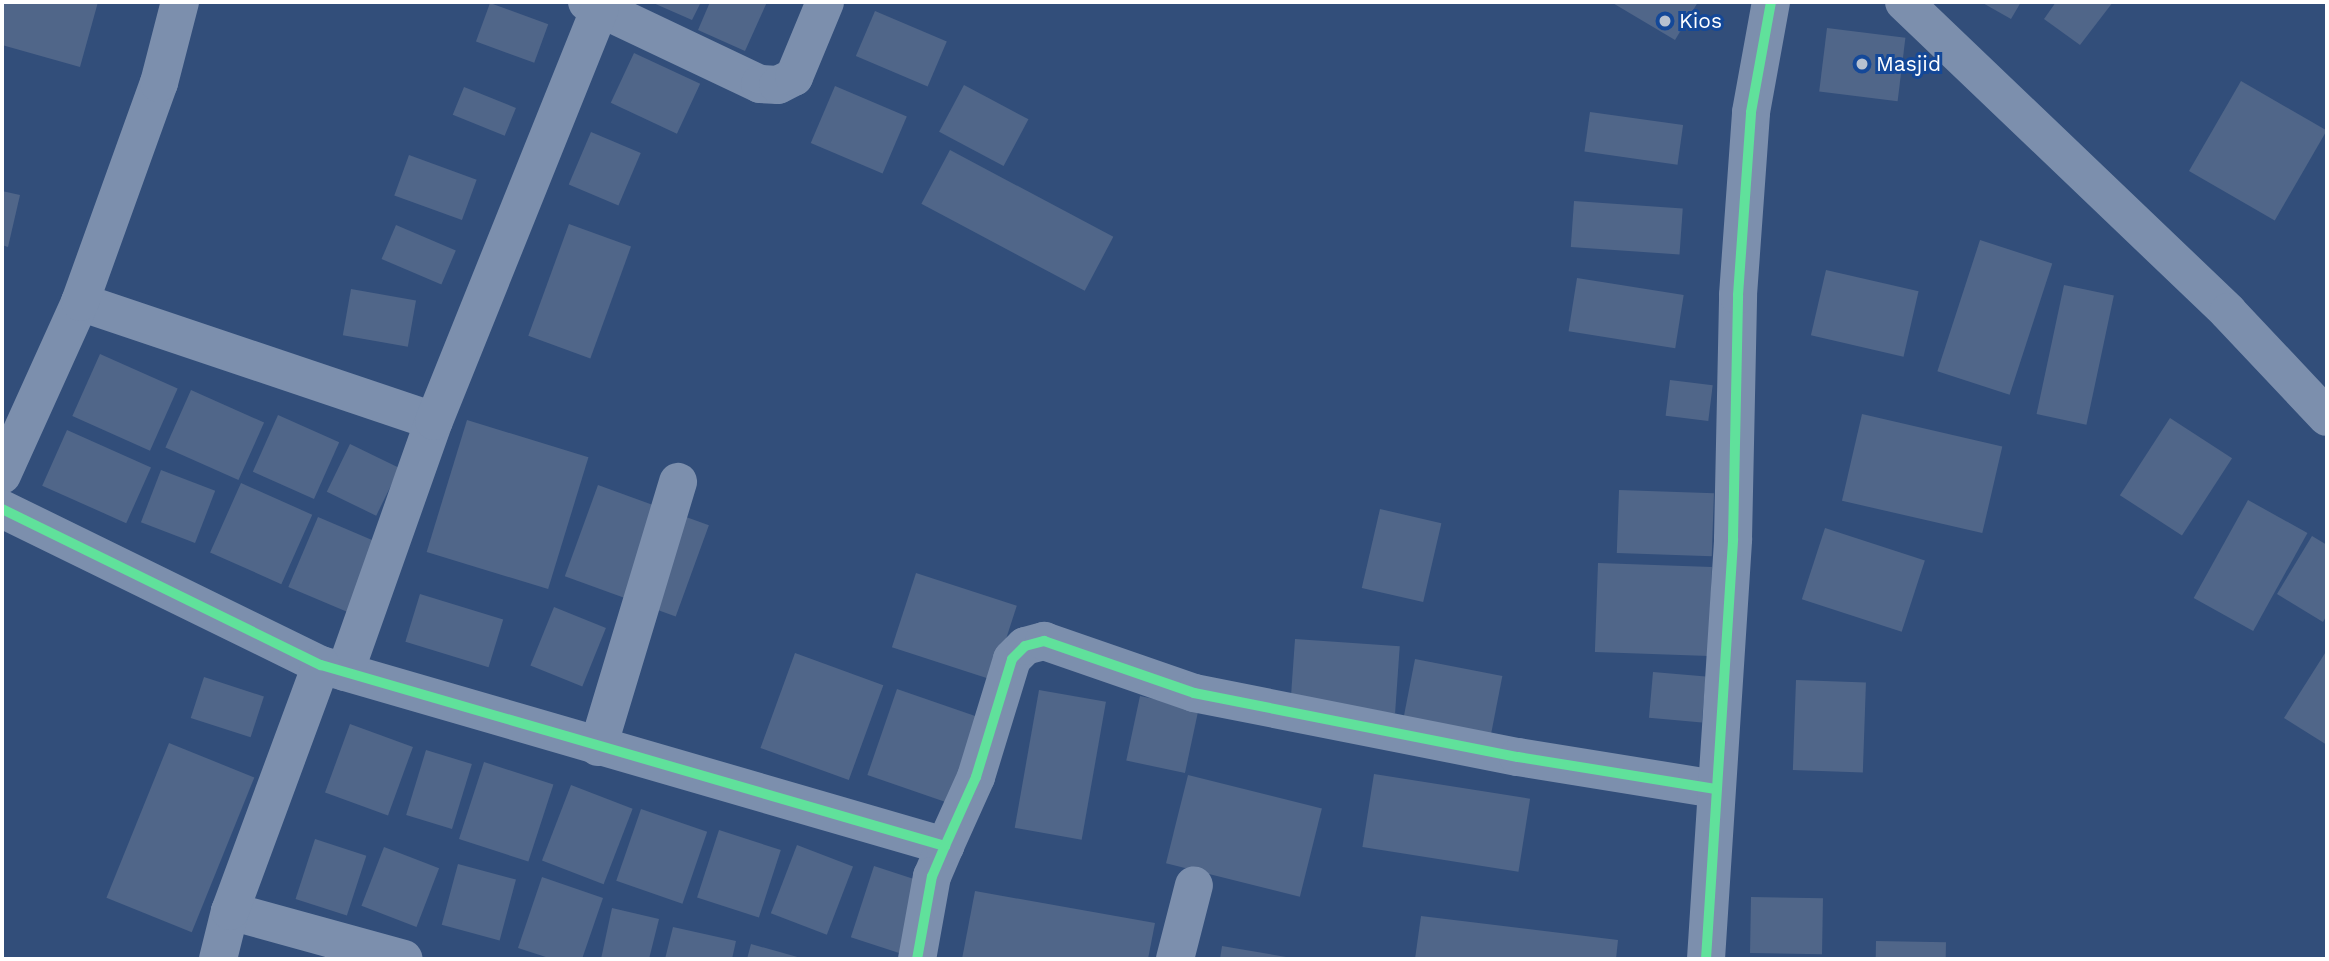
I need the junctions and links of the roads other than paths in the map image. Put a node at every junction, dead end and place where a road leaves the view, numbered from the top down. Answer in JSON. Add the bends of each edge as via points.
{"nodes":[{"id":1,"x":180,"y":2,"type":"edge"},
{"id":2,"x":825,"y":2,"type":"edge"},
{"id":3,"x":1771,"y":2,"type":"edge"},
{"id":4,"x":1904,"y":2,"type":"edge"},
{"id":5,"x":593,"y":5,"type":"edge"},
{"id":6,"x":80,"y":302,"type":"junction"},
{"id":7,"x":2327,"y":417,"type":"edge"},
{"id":8,"x":434,"y":421,"type":"junction"},
{"id":9,"x":2,"y":475,"type":"edge"},
{"id":10,"x":678,"y":482,"type":"dead end"},
{"id":11,"x":2,"y":509,"type":"edge"},
{"id":12,"x":333,"y":669,"type":"junction"},
{"id":13,"x":598,"y":747,"type":"junction"},
{"id":14,"x":1715,"y":789,"type":"junction"},
{"id":15,"x":945,"y":846,"type":"junction"},
{"id":16,"x":1194,"y":885,"type":"dead end"},
{"id":17,"x":230,"y":911,"type":"junction"},
{"id":18,"x":218,"y":959,"type":"edge"},
{"id":19,"x":404,"y":959,"type":"edge"},
{"id":20,"x":917,"y":959,"type":"edge"},
{"id":21,"x":1175,"y":959,"type":"edge"},
{"id":22,"x":1706,"y":959,"type":"edge"}],
"edges":[{"from":1,"to":6,"type":"street","via":[[159,83]]},
{"from":2,"to":5,"type":"street","via":[[794,77],[778,85],[760,84]]},
{"from":3,"to":14,"type":"street","via":[[1751,112],[1739,282],[1733,539]]},
{"from":4,"to":7,"type":"street","via":[[2218,302]]},
{"from":5,"to":8,"type":"street"},
{"from":6,"to":8,"type":"street"},
{"from":6,"to":9,"type":"street"},
{"from":8,"to":12,"type":"street"},
{"from":10,"to":13,"type":"street"},
{"from":11,"to":12,"type":"street"},
{"from":12,"to":13,"type":"street"},
{"from":12,"to":17,"type":"street"},
{"from":13,"to":15,"type":"street"},
{"from":14,"to":15,"type":"street","via":[[1518,757],[1194,693],[1044,641],[1025,646],[1012,659],[976,778]]},
{"from":14,"to":22,"type":"street"},
{"from":15,"to":20,"type":"street","via":[[932,876]]},
{"from":16,"to":21,"type":"street"},
{"from":17,"to":18,"type":"street"},
{"from":17,"to":19,"type":"street"}]}
